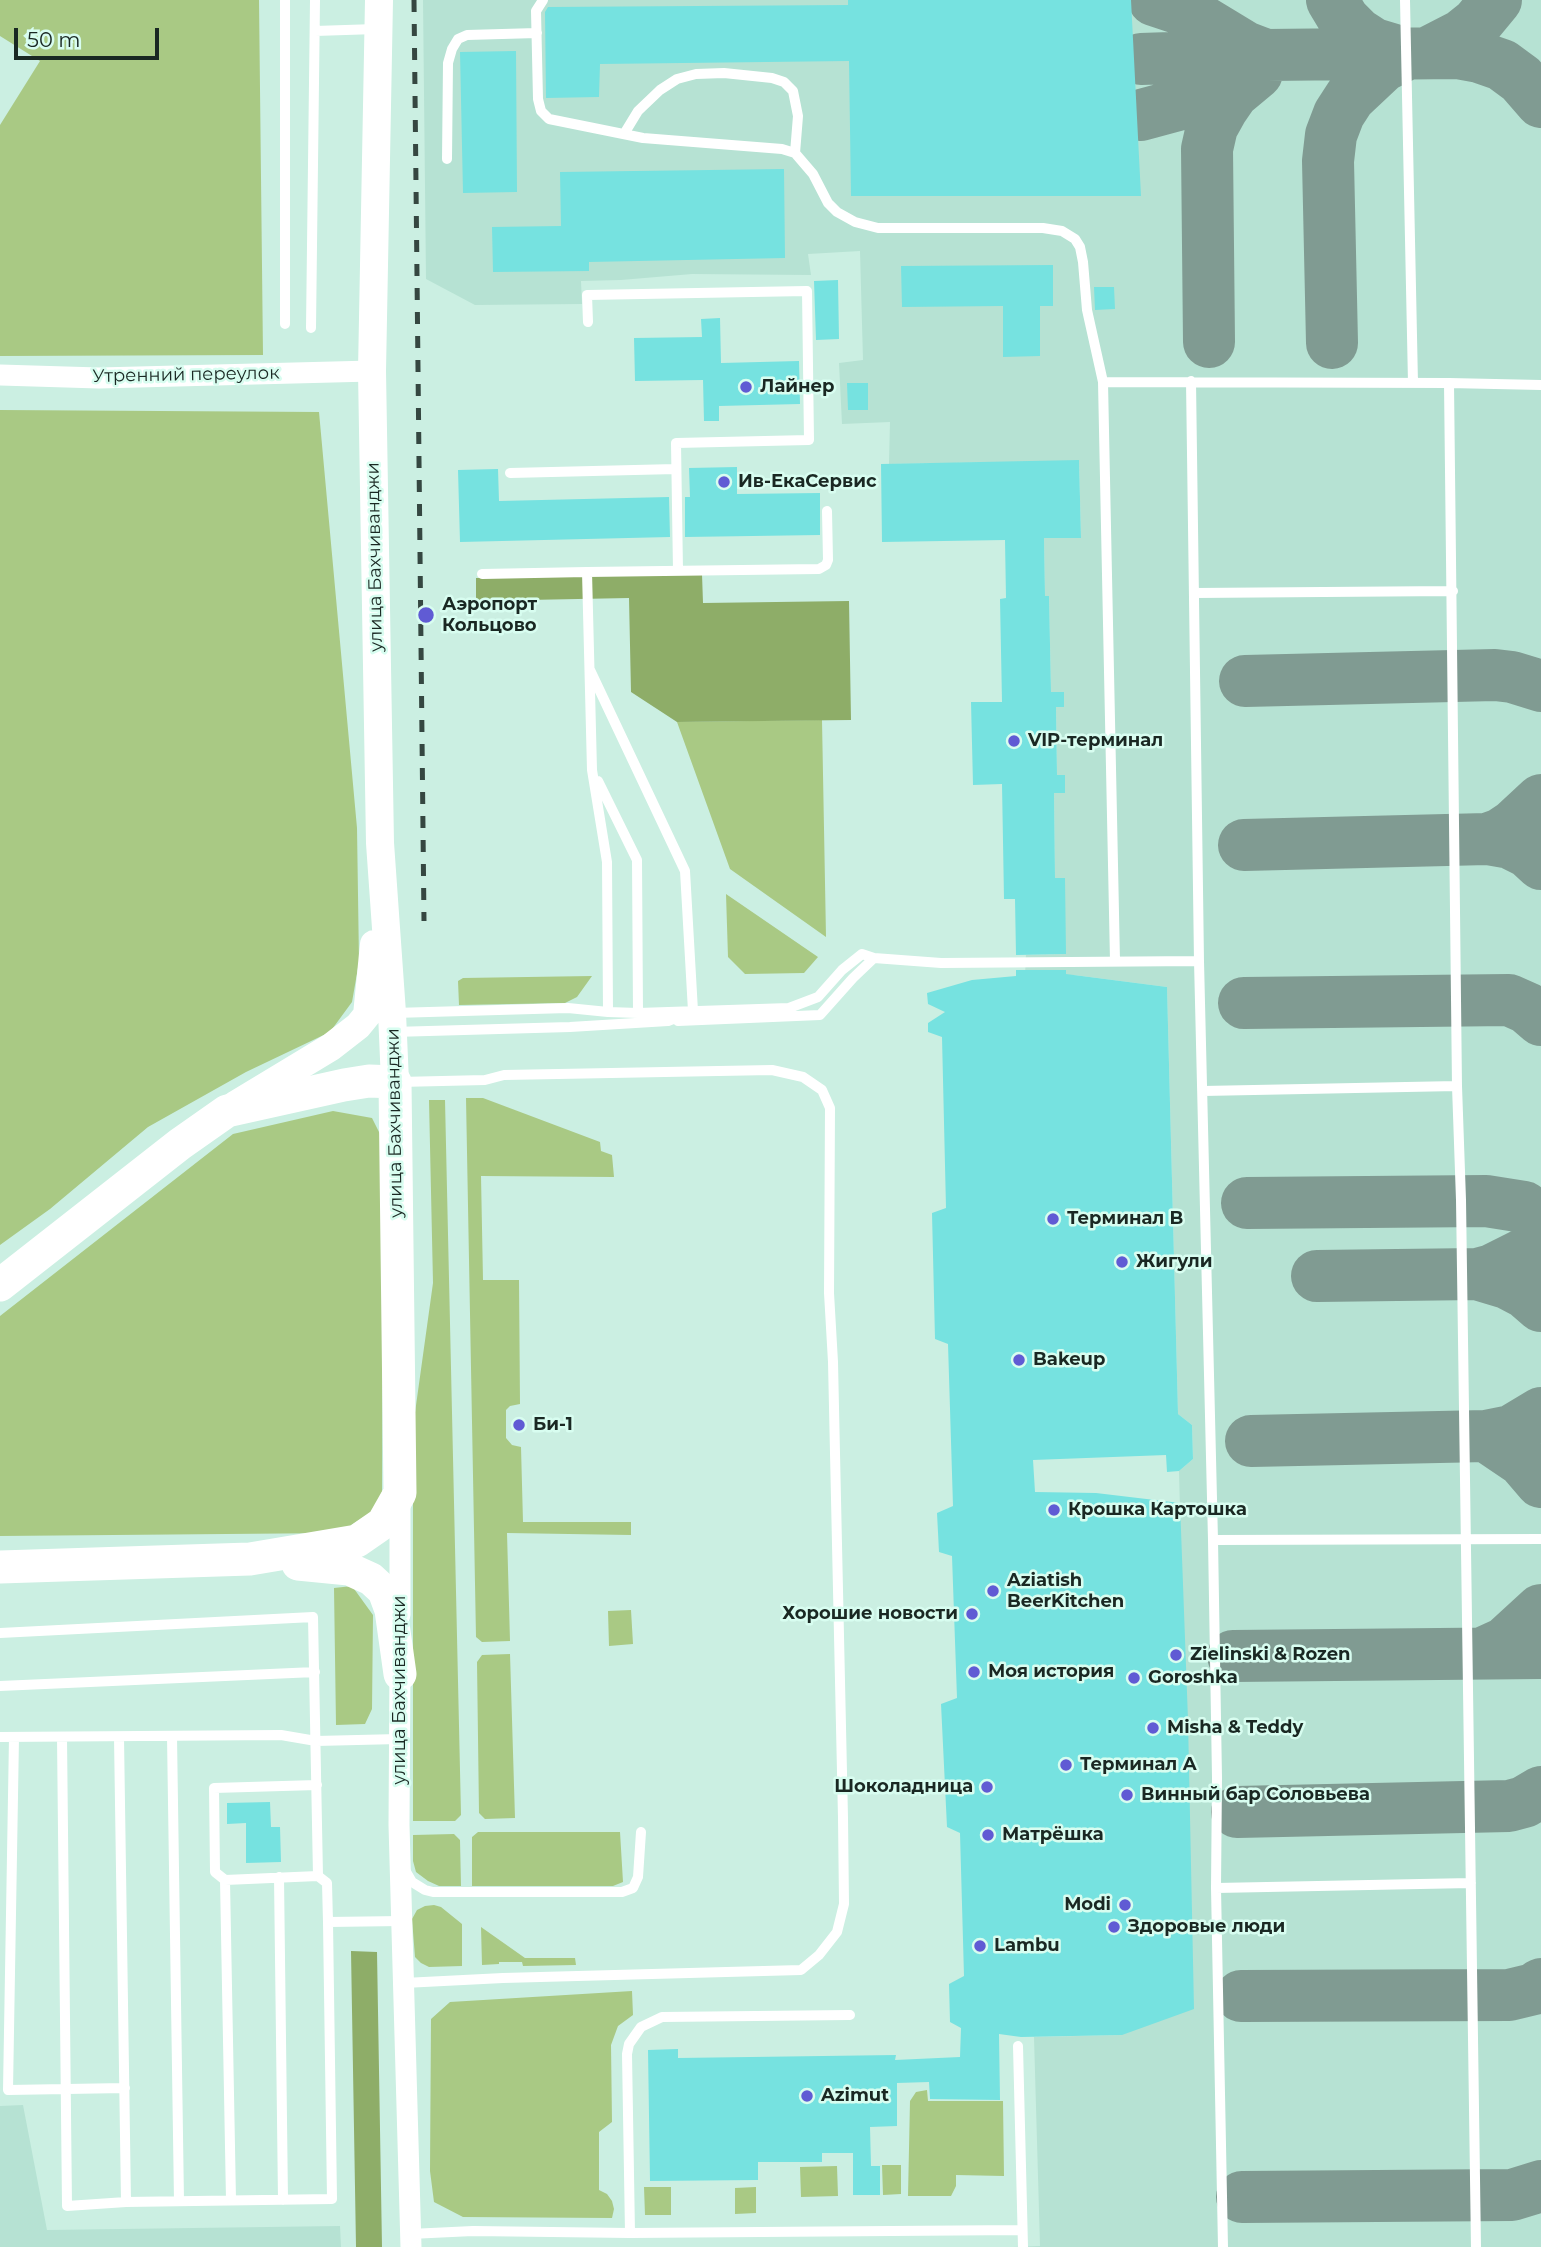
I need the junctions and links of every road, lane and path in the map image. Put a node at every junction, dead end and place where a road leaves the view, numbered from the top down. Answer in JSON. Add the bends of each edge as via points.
{"nodes":[{"id":1,"x":285,"y":0,"type":"edge"},
{"id":2,"x":315,"y":0,"type":"edge"},
{"id":3,"x":379,"y":0,"type":"edge"},
{"id":4,"x":543,"y":0,"type":"edge"},
{"id":5,"x":1405,"y":0,"type":"edge"},
{"id":6,"x":379,"y":28,"type":"junction"},
{"id":7,"x":315,"y":31,"type":"junction"},
{"id":8,"x":537,"y":33,"type":"junction"},
{"id":9,"x":624,"y":134,"type":"junction"},
{"id":10,"x":795,"y":153,"type":"junction"},
{"id":11,"x":447,"y":159,"type":"dead end"},
{"id":12,"x":588,"y":322,"type":"dead end"},
{"id":13,"x":285,"y":324,"type":"dead end"},
{"id":14,"x":311,"y":328,"type":"dead end"},
{"id":15,"x":372,"y":371,"type":"junction"},
{"id":16,"x":0,"y":374,"type":"edge"},
{"id":17,"x":1191,"y":381,"type":"junction"},
{"id":18,"x":1103,"y":382,"type":"junction"},
{"id":19,"x":1413,"y":383,"type":"junction"},
{"id":20,"x":1449,"y":383,"type":"junction"},
{"id":21,"x":1541,"y":385,"type":"edge"},
{"id":22,"x":676,"y":469,"type":"junction"},
{"id":23,"x":510,"y":473,"type":"dead end"},
{"id":24,"x":827,"y":511,"type":"dead end"},
{"id":25,"x":678,"y":571,"type":"junction"},
{"id":26,"x":587,"y":572,"type":"junction"},
{"id":27,"x":482,"y":574,"type":"dead end"},
{"id":28,"x":1453,"y":591,"type":"junction"},
{"id":29,"x":1194,"y":593,"type":"junction"},
{"id":30,"x":590,"y":670,"type":"junction"},
{"id":31,"x":592,"y":769,"type":"junction"},
{"id":32,"x":874,"y":958,"type":"junction"},
{"id":33,"x":1115,"y":961,"type":"junction"},
{"id":34,"x":1199,"y":961,"type":"junction"},
{"id":35,"x":693,"y":1011,"type":"junction"},
{"id":36,"x":608,"y":1012,"type":"junction"},
{"id":37,"x":638,"y":1013,"type":"junction"},
{"id":38,"x":384,"y":1020,"type":"junction"},
{"id":39,"x":668,"y":1021,"type":"junction"},
{"id":40,"x":395,"y":1082,"type":"junction"},
{"id":41,"x":1457,"y":1086,"type":"junction"},
{"id":42,"x":1203,"y":1091,"type":"junction"},
{"id":43,"x":227,"y":1111,"type":"junction"},
{"id":44,"x":51,"y":1244,"type":"junction"},
{"id":45,"x":0,"y":1285,"type":"edge"},
{"id":46,"x":0,"y":1298,"type":"edge"},
{"id":47,"x":400,"y":1493,"type":"junction"},
{"id":48,"x":1541,"y":1539,"type":"edge"},
{"id":49,"x":1213,"y":1540,"type":"junction"},
{"id":50,"x":1466,"y":1541,"type":"junction"},
{"id":51,"x":0,"y":1546,"type":"edge"},
{"id":52,"x":250,"y":1559,"type":"junction"},
{"id":53,"x":135,"y":1563,"type":"junction"},
{"id":54,"x":0,"y":1567,"type":"edge"},
{"id":55,"x":0,"y":1633,"type":"edge"},
{"id":56,"x":315,"y":1672,"type":"junction"},
{"id":57,"x":400,"y":1674,"type":"junction"},
{"id":58,"x":0,"y":1686,"type":"edge"},
{"id":59,"x":172,"y":1736,"type":"junction"},
{"id":60,"x":0,"y":1737,"type":"edge"},
{"id":61,"x":14,"y":1737,"type":"junction"},
{"id":62,"x":62,"y":1737,"type":"junction"},
{"id":63,"x":119,"y":1737,"type":"junction"},
{"id":64,"x":399,"y":1739,"type":"junction"},
{"id":65,"x":316,"y":1741,"type":"junction"},
{"id":66,"x":317,"y":1785,"type":"junction"},
{"id":67,"x":641,"y":1832,"type":"dead end"},
{"id":68,"x":401,"y":1861,"type":"junction"},
{"id":69,"x":318,"y":1876,"type":"junction"},
{"id":70,"x":279,"y":1877,"type":"junction"},
{"id":71,"x":225,"y":1880,"type":"junction"},
{"id":72,"x":1471,"y":1883,"type":"junction"},
{"id":73,"x":1216,"y":1888,"type":"junction"},
{"id":74,"x":402,"y":1921,"type":"junction"},
{"id":75,"x":328,"y":1922,"type":"junction"},
{"id":76,"x":404,"y":1983,"type":"junction"},
{"id":77,"x":850,"y":2015,"type":"dead end"},
{"id":78,"x":1018,"y":2046,"type":"dead end"},
{"id":79,"x":125,"y":2088,"type":"junction"},
{"id":80,"x":66,"y":2089,"type":"junction"},
{"id":81,"x":231,"y":2200,"type":"junction"},
{"id":82,"x":283,"y":2200,"type":"junction"},
{"id":83,"x":179,"y":2201,"type":"junction"},
{"id":84,"x":126,"y":2202,"type":"junction"},
{"id":85,"x":1022,"y":2230,"type":"junction"},
{"id":86,"x":631,"y":2233,"type":"junction"},
{"id":87,"x":410,"y":2240,"type":"edge"},
{"id":88,"x":1023,"y":2247,"type":"edge"},
{"id":89,"x":1223,"y":2247,"type":"edge"},
{"id":90,"x":1476,"y":2247,"type":"edge"}],
"edges":[{"from":1,"to":13,"type":"lane"},
{"from":2,"to":7,"type":"lane"},
{"from":3,"to":6,"type":"main road","name":"улица Бахчиванджи"},
{"from":4,"to":8,"type":"lane","via":[[536,11]]},
{"from":5,"to":19,"type":"lane"},
{"from":6,"to":7,"type":"lane"},
{"from":6,"to":15,"type":"main road","name":"улица Бахчиванджи"},
{"from":7,"to":14,"type":"lane"},
{"from":8,"to":9,"type":"lane","via":[[541,111],[549,118]]},
{"from":8,"to":11,"type":"lane","via":[[458,39],[448,63]]},
{"from":9,"to":10,"type":"lane"},
{"from":9,"to":10,"type":"lane","via":[[638,111],[677,79],[696,74],[772,78],[793,91]]},
{"from":10,"to":18,"type":"lane","via":[[828,203],[855,222],[878,228],[1042,228],[1075,239]]},
{"from":12,"to":22,"type":"lane","via":[[587,295],[807,291],[809,440],[676,443]]},
{"from":15,"to":16,"type":"street","name":"Утренний переулок","via":[[99,378]]},
{"from":15,"to":38,"type":"main road","name":"улица Бахчиванджи"},
{"from":17,"to":18,"type":"lane"},
{"from":17,"to":19,"type":"lane"},
{"from":17,"to":29,"type":"lane"},
{"from":18,"to":33,"type":"lane"},
{"from":19,"to":20,"type":"lane"},
{"from":20,"to":21,"type":"lane"},
{"from":20,"to":28,"type":"lane"},
{"from":22,"to":23,"type":"lane"},
{"from":22,"to":25,"type":"lane"},
{"from":24,"to":25,"type":"lane","via":[[828,560],[823,568]]},
{"from":25,"to":26,"type":"lane"},
{"from":26,"to":27,"type":"lane"},
{"from":26,"to":30,"type":"lane"},
{"from":28,"to":29,"type":"lane"},
{"from":28,"to":41,"type":"lane"},
{"from":29,"to":34,"type":"lane"},
{"from":30,"to":31,"type":"lane"},
{"from":30,"to":35,"type":"lane","via":[[685,871]]},
{"from":31,"to":36,"type":"lane","via":[[607,862]]},
{"from":31,"to":37,"type":"lane","via":[[637,860]]},
{"from":32,"to":33,"type":"lane","via":[[942,963]]},
{"from":32,"to":35,"type":"lane","via":[[862,954],[818,997],[789,1008]]},
{"from":32,"to":39,"type":"lane","via":[[820,1015]]},
{"from":33,"to":34,"type":"lane"},
{"from":34,"to":42,"type":"lane"},
{"from":35,"to":37,"type":"lane"},
{"from":35,"to":39,"type":"lane"},
{"from":36,"to":37,"type":"lane"},
{"from":36,"to":38,"type":"lane","via":[[568,1008]]},
{"from":38,"to":39,"type":"lane","via":[[570,1027]]},
{"from":38,"to":40,"type":"main road","name":"улица Бахчиванджи"},
{"from":38,"to":43,"type":"main road","via":[[358,1026]]},
{"from":40,"to":43,"type":"highway","via":[[344,1085]]},
{"from":40,"to":47,"type":"highway","name":"улица Бахчиванджи"},
{"from":40,"to":76,"type":"lane","via":[[485,1080],[503,1075],[772,1070],[803,1077],[822,1090],[830,1108],[829,1293],[844,1818],[844,1903],[837,1932],[801,1970]]},
{"from":41,"to":42,"type":"lane"},
{"from":41,"to":50,"type":"lane"},
{"from":42,"to":49,"type":"lane"},
{"from":43,"to":44,"type":"highway"},
{"from":44,"to":45,"type":"highway"},
{"from":44,"to":46,"type":"highway","via":[[20,1282]]},
{"from":47,"to":52,"type":"highway","via":[[383,1522],[357,1541]]},
{"from":47,"to":57,"type":"street","name":"улица Бахчиванджи"},
{"from":48,"to":50,"type":"lane"},
{"from":49,"to":50,"type":"lane"},
{"from":49,"to":73,"type":"lane"},
{"from":50,"to":72,"type":"lane"},
{"from":51,"to":53,"type":"highway","via":[[68,1548]]},
{"from":52,"to":53,"type":"highway"},
{"from":52,"to":57,"type":"highway","via":[[349,1569],[371,1580],[384,1591],[390,1610]]},
{"from":53,"to":54,"type":"highway"},
{"from":55,"to":56,"type":"lane","via":[[313,1617]]},
{"from":56,"to":58,"type":"lane"},
{"from":56,"to":65,"type":"lane"},
{"from":57,"to":64,"type":"street","name":"улица Бахчиванджи"},
{"from":59,"to":63,"type":"lane"},
{"from":59,"to":65,"type":"lane","via":[[281,1735]]},
{"from":59,"to":83,"type":"lane"},
{"from":60,"to":61,"type":"lane"},
{"from":61,"to":62,"type":"lane"},
{"from":61,"to":80,"type":"lane","via":[[8,2090]]},
{"from":62,"to":63,"type":"lane"},
{"from":62,"to":80,"type":"lane"},
{"from":63,"to":79,"type":"lane"},
{"from":64,"to":65,"type":"lane"},
{"from":64,"to":68,"type":"street","name":"улица Бахчиванджи"},
{"from":65,"to":66,"type":"lane"},
{"from":66,"to":69,"type":"lane"},
{"from":66,"to":71,"type":"lane","via":[[214,1788],[215,1872]]},
{"from":67,"to":68,"type":"lane","via":[[638,1877],[633,1888],[622,1892],[433,1892],[412,1882]]},
{"from":68,"to":74,"type":"street","name":"улица Бахчиванджи"},
{"from":69,"to":70,"type":"lane"},
{"from":69,"to":75,"type":"lane","via":[[327,1883]]},
{"from":70,"to":71,"type":"lane"},
{"from":70,"to":82,"type":"lane"},
{"from":71,"to":81,"type":"lane"},
{"from":72,"to":73,"type":"lane"},
{"from":72,"to":90,"type":"lane"},
{"from":73,"to":89,"type":"lane"},
{"from":74,"to":75,"type":"lane"},
{"from":74,"to":76,"type":"street","name":"улица Бахчиванджи"},
{"from":75,"to":82,"type":"lane","via":[[332,2199]]},
{"from":76,"to":87,"type":"street","name":"улица Бахчиванджи"},
{"from":77,"to":86,"type":"lane","via":[[663,2017],[640,2027],[627,2054]]},
{"from":78,"to":85,"type":"lane"},
{"from":79,"to":80,"type":"lane"},
{"from":79,"to":84,"type":"lane"},
{"from":80,"to":84,"type":"lane","via":[[67,2206]]},
{"from":81,"to":82,"type":"lane"},
{"from":81,"to":83,"type":"lane"},
{"from":83,"to":84,"type":"lane"},
{"from":85,"to":86,"type":"lane"},
{"from":85,"to":88,"type":"lane"},
{"from":86,"to":87,"type":"lane","via":[[473,2231]]}]}
